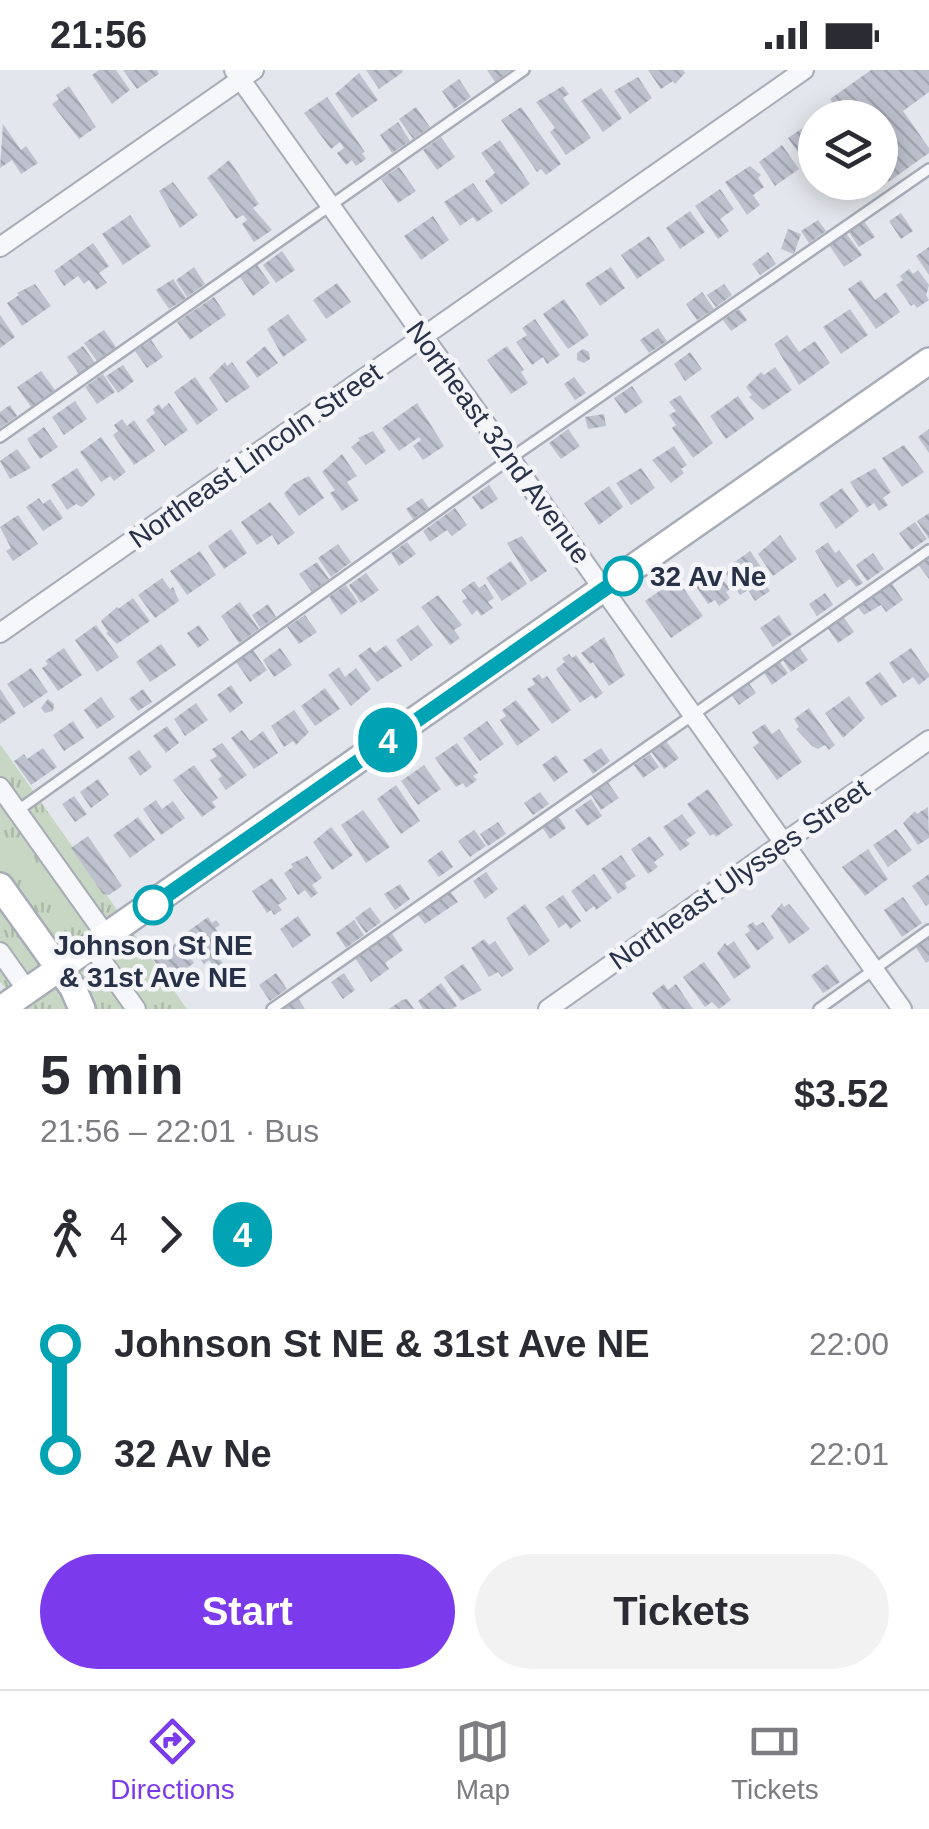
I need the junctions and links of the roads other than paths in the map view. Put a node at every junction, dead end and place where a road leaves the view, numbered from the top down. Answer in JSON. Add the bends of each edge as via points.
{"nodes":[{"id":1,"x":524,"y":70,"type":"edge"},
{"id":2,"x":804,"y":70,"type":"edge"},
{"id":3,"x":243,"y":73,"type":"edge"},
{"id":4,"x":929,"y":170,"type":"edge"},
{"id":5,"x":330,"y":206,"type":"junction"},
{"id":6,"x":0,"y":247,"type":"edge"},
{"id":7,"x":424,"y":336,"type":"junction"},
{"id":8,"x":929,"y":361,"type":"edge"},
{"id":9,"x":0,"y":437,"type":"edge"},
{"id":10,"x":511,"y":458,"type":"junction"},
{"id":11,"x":929,"y":550,"type":"edge"},
{"id":12,"x":604,"y":589,"type":"junction"},
{"id":13,"x":0,"y":633,"type":"edge"},
{"id":14,"x":692,"y":715,"type":"junction"},
{"id":15,"x":929,"y":740,"type":"edge"},
{"id":16,"x":0,"y":786,"type":"edge"},
{"id":17,"x":17,"y":811,"type":"junction"},
{"id":18,"x":784,"y":842,"type":"junction"},
{"id":19,"x":0,"y":886,"type":"edge"},
{"id":20,"x":929,"y":930,"type":"edge"},
{"id":21,"x":100,"y":942,"type":"junction"},
{"id":22,"x":0,"y":952,"type":"edge"},
{"id":23,"x":874,"y":968,"type":"junction"},
{"id":24,"x":59,"y":971,"type":"junction"},
{"id":25,"x":27,"y":990,"type":"junction"},
{"id":26,"x":1,"y":1009,"type":"edge"},
{"id":27,"x":82,"y":1009,"type":"edge"},
{"id":28,"x":136,"y":1009,"type":"edge"},
{"id":29,"x":272,"y":1009,"type":"edge"},
{"id":30,"x":548,"y":1009,"type":"edge"},
{"id":31,"x":819,"y":1009,"type":"edge"},
{"id":32,"x":902,"y":1009,"type":"edge"}],
"edges":[{"from":1,"to":5,"type":"lane"},
{"from":2,"to":7,"type":"street","name":"Northeast Lincoln Street"},
{"from":3,"to":5,"type":"street","name":"Northeast 32nd Avenue"},
{"from":3,"to":6,"type":"street"},
{"from":4,"to":10,"type":"lane"},
{"from":5,"to":7,"type":"street","name":"Northeast 32nd Avenue"},
{"from":5,"to":9,"type":"lane"},
{"from":7,"to":10,"type":"street","name":"Northeast 32nd Avenue"},
{"from":7,"to":13,"type":"street","name":"Northeast Lincoln Street"},
{"from":8,"to":12,"type":"street"},
{"from":10,"to":12,"type":"street","name":"Northeast 32nd Avenue"},
{"from":10,"to":17,"type":"lane"},
{"from":11,"to":14,"type":"lane"},
{"from":12,"to":14,"type":"street","name":"Northeast 32nd Avenue"},
{"from":12,"to":21,"type":"street"},
{"from":14,"to":18,"type":"street","name":"Northeast 32nd Avenue"},
{"from":14,"to":29,"type":"lane"},
{"from":15,"to":18,"type":"street","name":"Northeast Ulysses Street"},
{"from":16,"to":17,"type":"street"},
{"from":17,"to":21,"type":"street"},
{"from":18,"to":23,"type":"street","name":"Northeast 32nd Avenue"},
{"from":18,"to":30,"type":"street","name":"Northeast Ulysses Street"},
{"from":19,"to":24,"type":"street"},
{"from":20,"to":23,"type":"lane"},
{"from":21,"to":24,"type":"street"},
{"from":21,"to":28,"type":"street"},
{"from":22,"to":25,"type":"street"},
{"from":23,"to":31,"type":"lane"},
{"from":23,"to":32,"type":"street","name":"Northeast 32nd Avenue"},
{"from":24,"to":25,"type":"street"},
{"from":24,"to":27,"type":"street"},
{"from":25,"to":26,"type":"street"}]}
